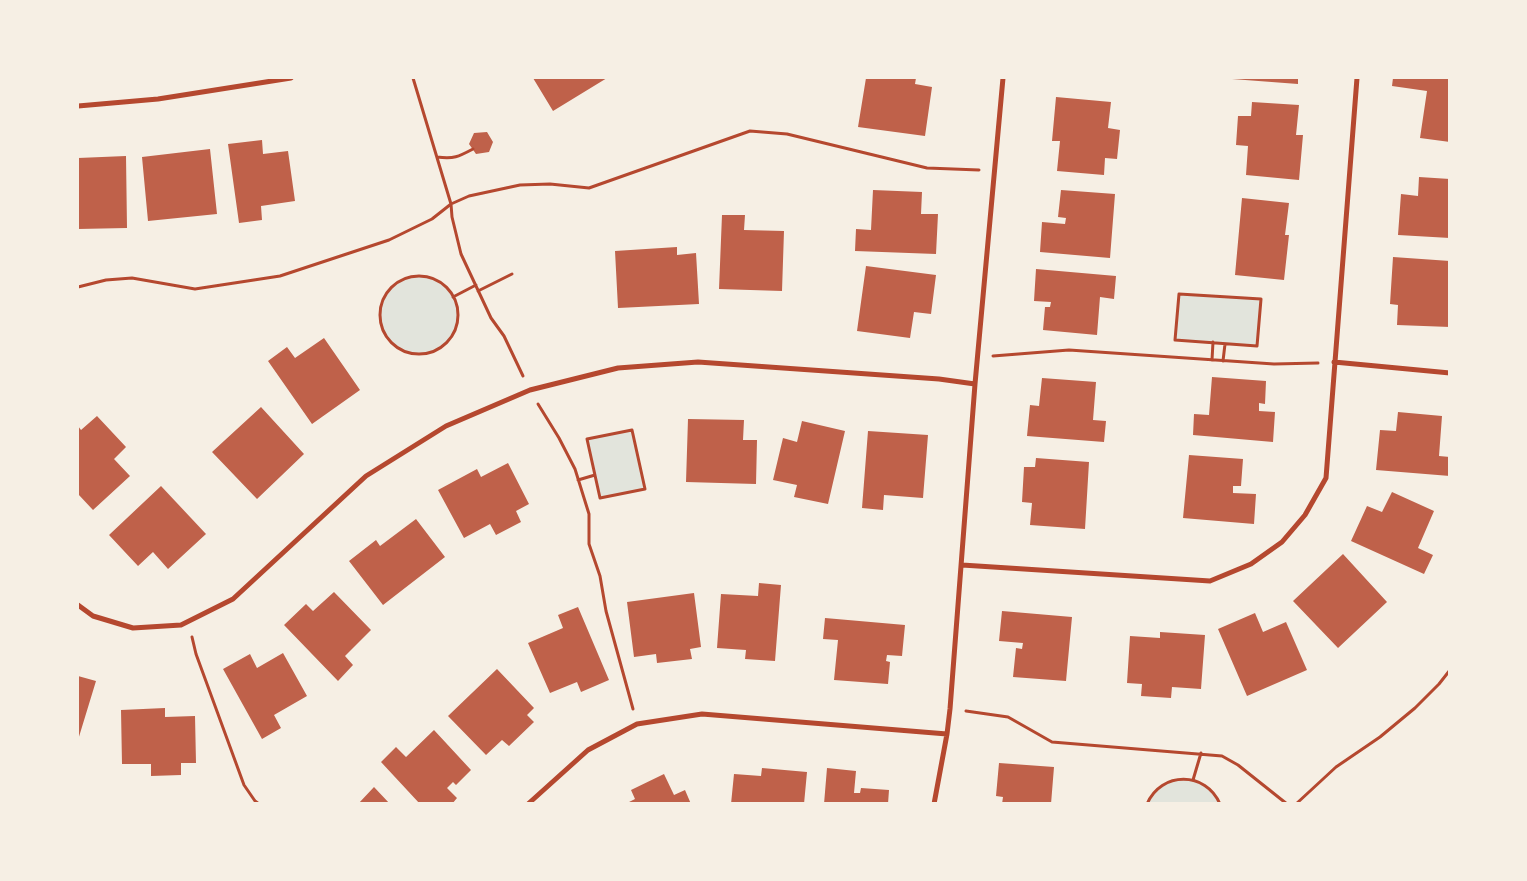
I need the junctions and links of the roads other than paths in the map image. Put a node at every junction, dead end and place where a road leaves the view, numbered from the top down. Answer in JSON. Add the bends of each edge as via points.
{"nodes":[{"id":1,"x":291,"y":78,"type":"edge"},
{"id":2,"x":1004,"y":78,"type":"edge"},
{"id":3,"x":1357,"y":78,"type":"edge"},
{"id":4,"x":78,"y":106,"type":"edge"},
{"id":5,"x":1334,"y":362,"type":"junction"},
{"id":6,"x":1450,"y":373,"type":"edge"},
{"id":7,"x":975,"y":384,"type":"junction"},
{"id":8,"x":962,"y":565,"type":"junction"},
{"id":9,"x":78,"y":605,"type":"edge"},
{"id":10,"x":947,"y":734,"type":"junction"},
{"id":11,"x":528,"y":804,"type":"edge"},
{"id":12,"x":934,"y":804,"type":"edge"}],
"edges":[{"from":1,"to":4,"type":"street","via":[[158,99]]},
{"from":2,"to":7,"type":"street"},
{"from":3,"to":5,"type":"street"},
{"from":5,"to":6,"type":"street"},
{"from":5,"to":8,"type":"street","via":[[1326,478],[1305,515],[1282,542],[1250,564],[1210,581]]},
{"from":7,"to":8,"type":"street"},
{"from":7,"to":9,"type":"street","via":[[698,362],[618,368],[530,390],[446,426],[366,476],[233,599],[188,622],[134,628],[93,616]]},
{"from":8,"to":10,"type":"street"},
{"from":10,"to":11,"type":"street","via":[[702,714],[638,724],[588,750]]},
{"from":10,"to":12,"type":"street"}]}
